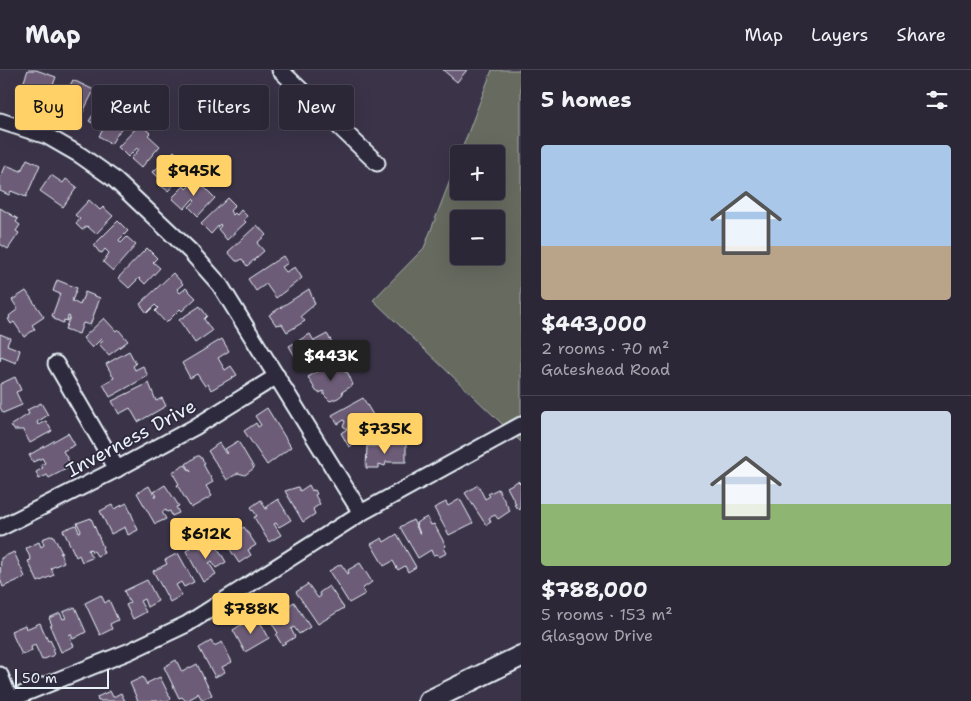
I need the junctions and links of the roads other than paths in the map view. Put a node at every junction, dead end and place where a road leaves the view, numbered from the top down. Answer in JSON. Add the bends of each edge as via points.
{"nodes":[{"id":1,"x":280,"y":70,"type":"edge"},
{"id":2,"x":0,"y":121,"type":"edge"},
{"id":3,"x":377,"y":163,"type":"dead end"},
{"id":4,"x":56,"y":364,"type":"dead end"},
{"id":5,"x":277,"y":376,"type":"junction"},
{"id":6,"x":521,"y":425,"type":"edge"},
{"id":7,"x":117,"y":469,"type":"junction"},
{"id":8,"x":361,"y":513,"type":"junction"},
{"id":9,"x":0,"y":528,"type":"edge"},
{"id":10,"x":521,"y":656,"type":"edge"},
{"id":11,"x":0,"y":675,"type":"edge"},
{"id":12,"x":8,"y":700,"type":"edge"},
{"id":13,"x":429,"y":701,"type":"edge"}],
"edges":[{"from":1,"to":3,"type":"street"},
{"from":2,"to":5,"type":"street","via":[[47,136],[114,179],[178,238],[220,284]]},
{"from":4,"to":7,"type":"street"},
{"from":5,"to":7,"type":"street","name":"Inverness Drive","via":[[195,427]]},
{"from":5,"to":8,"type":"street"},
{"from":6,"to":8,"type":"street"},
{"from":7,"to":9,"type":"street","name":"Inverness Drive"},
{"from":8,"to":12,"type":"street","via":[[187,624],[130,651]]},
{"from":10,"to":13,"type":"main road"},
{"from":11,"to":12,"type":"street"}]}
